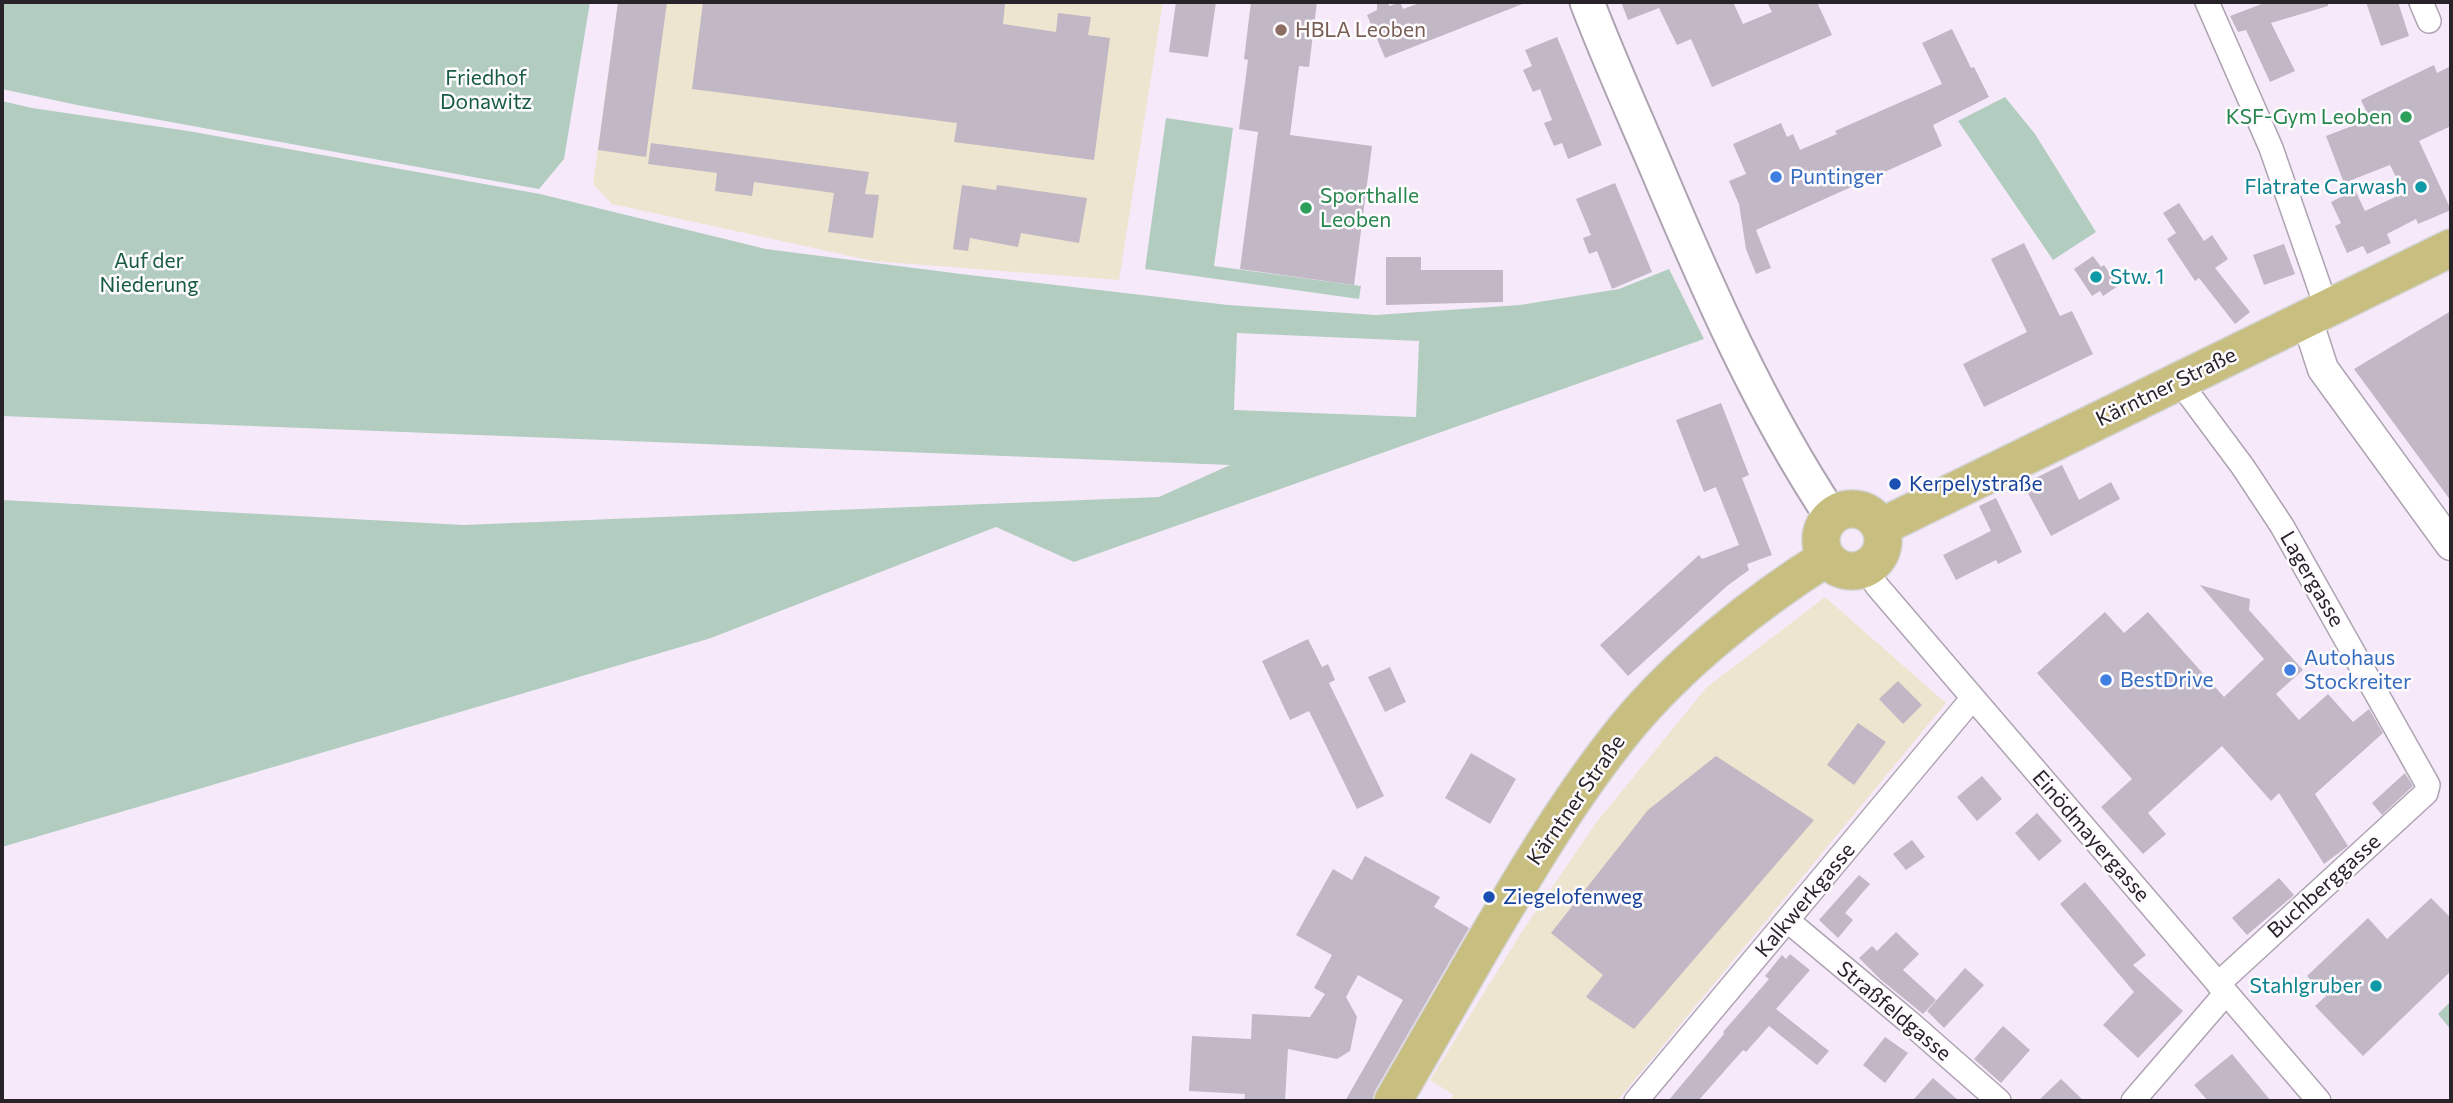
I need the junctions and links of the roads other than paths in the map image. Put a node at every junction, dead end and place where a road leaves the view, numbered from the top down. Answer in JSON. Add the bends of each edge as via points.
{"nodes":[{"id":1,"x":1587,"y":2,"type":"edge"},
{"id":2,"x":2207,"y":2,"type":"edge"},
{"id":3,"x":2451,"y":248,"type":"edge"},
{"id":4,"x":2315,"y":315,"type":"junction"},
{"id":5,"x":2179,"y":381,"type":"junction"},
{"id":6,"x":1832,"y":517,"type":"junction"},
{"id":7,"x":1881,"y":527,"type":"junction"},
{"id":8,"x":2451,"y":545,"type":"edge"},
{"id":9,"x":1826,"y":558,"type":"junction"},
{"id":10,"x":1866,"y":569,"type":"junction"},
{"id":11,"x":1972,"y":699,"type":"junction"},
{"id":12,"x":2428,"y":788,"type":"joint"},
{"id":13,"x":1788,"y":921,"type":"junction"},
{"id":14,"x":2222,"y":988,"type":"junction"},
{"id":15,"x":1393,"y":1101,"type":"edge"},
{"id":16,"x":1636,"y":1101,"type":"edge"},
{"id":17,"x":1999,"y":1101,"type":"edge"},
{"id":18,"x":2133,"y":1101,"type":"edge"},
{"id":19,"x":2319,"y":1101,"type":"edge"}],
"edges":[{"from":1,"to":6,"type":"main road","via":[[1728,332]]},
{"from":2,"to":4,"type":"street","via":[[2271,148]]},
{"from":3,"to":4,"type":"main road","name":"Kärntner Straße"},
{"from":4,"to":5,"type":"main road","name":"Kärntner Straße"},
{"from":4,"to":8,"type":"street","via":[[2312,335],[2323,369]]},
{"from":5,"to":7,"type":"main road","name":"Kärntner Straße"},
{"from":5,"to":12,"type":"street","name":"Lagergasse","via":[[2282,526]]},
{"from":6,"to":7,"type":"main road","via":[[1842,511],[1864,511]]},
{"from":6,"to":9,"type":"main road","via":[[1822,532]]},
{"from":7,"to":10,"type":"main road","via":[[1882,551]]},
{"from":9,"to":10,"type":"main road","via":[[1844,570]]},
{"from":9,"to":15,"type":"main road","name":"Kärntner Straße","via":[[1710,644],[1627,727],[1574,797],[1519,883]]},
{"from":10,"to":11,"type":"street","name":"Einödmayergasse"},
{"from":11,"to":13,"type":"street","name":"Kalkwerkgasse"},
{"from":11,"to":14,"type":"street","name":"Einödmayergasse"},
{"from":12,"to":14,"type":"street","name":"Buchberggasse"},
{"from":13,"to":16,"type":"street","name":"Kalkwerkgasse"},
{"from":13,"to":17,"type":"street","name":"Straßfeldgasse"},
{"from":14,"to":18,"type":"street","name":"Buchberggasse"},
{"from":14,"to":19,"type":"street","name":"Einödmayergasse"}]}
